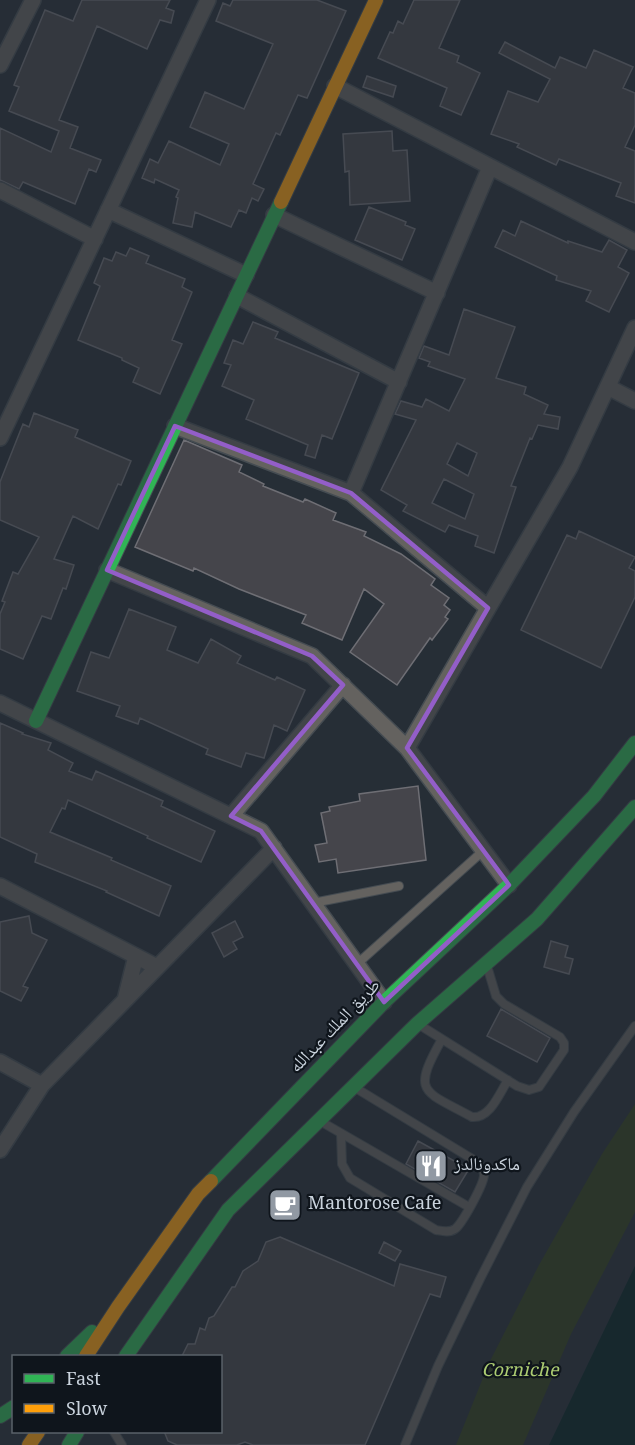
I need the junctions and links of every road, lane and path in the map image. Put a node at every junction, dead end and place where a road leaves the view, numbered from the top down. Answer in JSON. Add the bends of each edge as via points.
{"nodes":[{"id":1,"x":33,"y":0,"type":"edge"},
{"id":2,"x":208,"y":0,"type":"edge"},
{"id":3,"x":376,"y":0,"type":"edge"},
{"id":4,"x":0,"y":65,"type":"edge"},
{"id":5,"x":335,"y":86,"type":"junction"},
{"id":6,"x":490,"y":167,"type":"junction"},
{"id":7,"x":0,"y":190,"type":"edge"},
{"id":8,"x":108,"y":210,"type":"junction"},
{"id":9,"x":274,"y":215,"type":"junction"},
{"id":10,"x":95,"y":238,"type":"junction"},
{"id":11,"x":635,"y":242,"type":"edge"},
{"id":12,"x":246,"y":275,"type":"junction"},
{"id":13,"x":437,"y":293,"type":"junction"},
{"id":14,"x":237,"y":296,"type":"junction"},
{"id":15,"x":635,"y":328,"type":"edge"},
{"id":16,"x":399,"y":382,"type":"junction"},
{"id":17,"x":608,"y":387,"type":"junction"},
{"id":18,"x":635,"y":402,"type":"edge"},
{"id":19,"x":175,"y":426,"type":"junction"},
{"id":20,"x":0,"y":438,"type":"edge"},
{"id":21,"x":351,"y":493,"type":"junction"},
{"id":22,"x":107,"y":570,"type":"junction"},
{"id":23,"x":489,"y":608,"type":"junction"},
{"id":24,"x":343,"y":685,"type":"junction"},
{"id":25,"x":0,"y":703,"type":"edge"},
{"id":26,"x":36,"y":721,"type":"junction"},
{"id":27,"x":635,"y":742,"type":"edge"},
{"id":28,"x":407,"y":748,"type":"junction"},
{"id":29,"x":635,"y":807,"type":"edge"},
{"id":30,"x":231,"y":816,"type":"junction"},
{"id":31,"x":274,"y":849,"type":"junction"},
{"id":32,"x":483,"y":851,"type":"junction"},
{"id":33,"x":508,"y":885,"type":"junction"},
{"id":34,"x":0,"y":886,"type":"edge"},
{"id":35,"x":399,"y":886,"type":"dead end"},
{"id":36,"x":313,"y":903,"type":"junction"},
{"id":37,"x":136,"y":956,"type":"junction"},
{"id":38,"x":486,"y":963,"type":"junction"},
{"id":39,"x":357,"y":964,"type":"junction"},
{"id":40,"x":157,"y":967,"type":"junction"},
{"id":41,"x":125,"y":1000,"type":"junction"},
{"id":42,"x":384,"y":1002,"type":"junction"},
{"id":43,"x":417,"y":1024,"type":"junction"},
{"id":44,"x":635,"y":1026,"type":"edge"},
{"id":45,"x":442,"y":1039,"type":"junction"},
{"id":46,"x":0,"y":1062,"type":"edge"},
{"id":47,"x":508,"y":1080,"type":"junction"},
{"id":48,"x":42,"y":1085,"type":"junction"},
{"id":49,"x":353,"y":1086,"type":"junction"},
{"id":50,"x":318,"y":1120,"type":"junction"},
{"id":51,"x":341,"y":1134,"type":"junction"},
{"id":52,"x":0,"y":1150,"type":"edge"},
{"id":53,"x":469,"y":1207,"type":"junction"},
{"id":54,"x":118,"y":1307,"type":"junction"},
{"id":55,"x":143,"y":1331,"type":"junction"},
{"id":56,"x":68,"y":1355,"type":"edge"},
{"id":57,"x":87,"y":1355,"type":"edge"},
{"id":58,"x":127,"y":1355,"type":"edge"},
{"id":59,"x":133,"y":1355,"type":"edge"},
{"id":60,"x":405,"y":1445,"type":"edge"}],
"edges":[{"from":1,"to":4,"type":"street"},
{"from":2,"to":8,"type":"street"},
{"from":3,"to":5,"type":"street"},
{"from":5,"to":6,"type":"street"},
{"from":5,"to":9,"type":"street"},
{"from":6,"to":11,"type":"street"},
{"from":6,"to":13,"type":"street"},
{"from":7,"to":10,"type":"street"},
{"from":8,"to":10,"type":"street"},
{"from":8,"to":12,"type":"street"},
{"from":9,"to":12,"type":"street"},
{"from":9,"to":13,"type":"street"},
{"from":10,"to":20,"type":"street"},
{"from":12,"to":14,"type":"street"},
{"from":13,"to":16,"type":"street"},
{"from":14,"to":16,"type":"street"},
{"from":14,"to":19,"type":"street"},
{"from":15,"to":17,"type":"street"},
{"from":16,"to":21,"type":"street"},
{"from":17,"to":18,"type":"street"},
{"from":17,"to":23,"type":"street","via":[[570,467]]},
{"from":19,"to":21,"type":"street"},
{"from":19,"to":22,"type":"street"},
{"from":21,"to":23,"type":"street"},
{"from":22,"to":24,"type":"street","via":[[312,656]]},
{"from":22,"to":26,"type":"street"},
{"from":23,"to":28,"type":"street"},
{"from":24,"to":28,"type":"street"},
{"from":24,"to":30,"type":"street"},
{"from":25,"to":26,"type":"street"},
{"from":26,"to":30,"type":"street"},
{"from":27,"to":33,"type":"street","name":"طريق الملك عبدالله","via":[[594,796]]},
{"from":28,"to":32,"type":"street"},
{"from":29,"to":38,"type":"street","via":[[537,919]]},
{"from":30,"to":31,"type":"street","via":[[261,831]]},
{"from":31,"to":36,"type":"street"},
{"from":31,"to":40,"type":"street"},
{"from":32,"to":33,"type":"street"},
{"from":32,"to":39,"type":"lane"},
{"from":33,"to":42,"type":"street","name":"طريق الملك عبدالله"},
{"from":34,"to":37,"type":"street"},
{"from":35,"to":36,"type":"lane"},
{"from":36,"to":39,"type":"street"},
{"from":37,"to":40,"type":"street"},
{"from":37,"to":41,"type":"street"},
{"from":38,"to":43,"type":"street"},
{"from":38,"to":47,"type":"lane","via":[[496,996],[504,1005],[564,1043],[564,1050],[539,1087],[529,1090]]},
{"from":39,"to":42,"type":"street"},
{"from":40,"to":41,"type":"street"},
{"from":41,"to":48,"type":"street"},
{"from":42,"to":54,"type":"street","name":"طريق الملك عبدالله","via":[[198,1194]]},
{"from":43,"to":45,"type":"lane"},
{"from":43,"to":49,"type":"street"},
{"from":44,"to":60,"type":"lane","via":[[527,1187],[438,1366]]},
{"from":45,"to":47,"type":"lane"},
{"from":45,"to":47,"type":"lane","via":[[424,1077],[431,1094],[479,1118],[486,1115]]},
{"from":46,"to":48,"type":"street"},
{"from":48,"to":52,"type":"street"},
{"from":49,"to":50,"type":"street"},
{"from":49,"to":53,"type":"lane","via":[[481,1166],[483,1180]]},
{"from":50,"to":51,"type":"lane"},
{"from":50,"to":55,"type":"street","via":[[228,1210]]},
{"from":51,"to":53,"type":"lane"},
{"from":51,"to":53,"type":"lane","via":[[342,1164],[351,1179],[436,1230],[455,1229]]},
{"from":54,"to":56,"type":"street"},
{"from":54,"to":57,"type":"street","name":"طريق الملك عبدالله"},
{"from":55,"to":58,"type":"street"},
{"from":55,"to":59,"type":"lane"}]}
